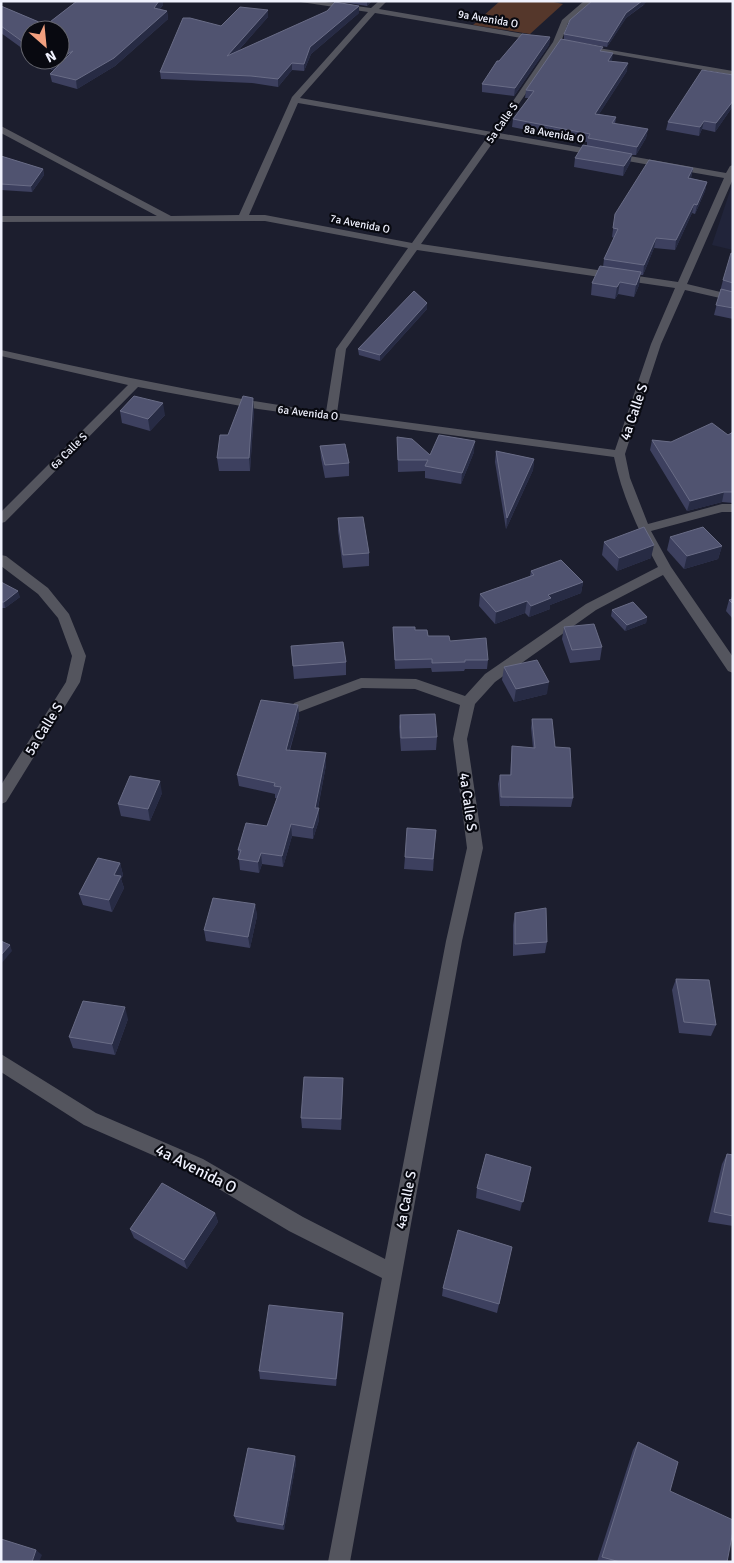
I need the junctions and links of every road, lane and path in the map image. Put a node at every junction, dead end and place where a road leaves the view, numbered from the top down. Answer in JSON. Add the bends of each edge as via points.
{"nodes":[{"id":1,"x":297,"y":1,"type":"edge"},
{"id":2,"x":384,"y":1,"type":"edge"},
{"id":3,"x":589,"y":1,"type":"edge"},
{"id":4,"x":373,"y":10,"type":"junction"},
{"id":5,"x":557,"y":42,"type":"junction"},
{"id":6,"x":567,"y":44,"type":"edge"},
{"id":7,"x":576,"y":46,"type":"edge"},
{"id":8,"x":733,"y":73,"type":"edge"},
{"id":9,"x":294,"y":100,"type":"junction"},
{"id":10,"x":1,"y":129,"type":"edge"},
{"id":11,"x":493,"y":136,"type":"junction"},
{"id":12,"x":731,"y":172,"type":"edge"},
{"id":13,"x":168,"y":218,"type":"junction"},
{"id":14,"x":243,"y":218,"type":"junction"},
{"id":15,"x":1,"y":219,"type":"edge"},
{"id":16,"x":413,"y":246,"type":"junction"},
{"id":17,"x":682,"y":286,"type":"junction"},
{"id":18,"x":733,"y":298,"type":"edge"},
{"id":19,"x":1,"y":353,"type":"edge"},
{"id":20,"x":136,"y":383,"type":"junction"},
{"id":21,"x":331,"y":416,"type":"junction"},
{"id":22,"x":619,"y":454,"type":"junction"},
{"id":23,"x":733,"y":508,"type":"edge"},
{"id":24,"x":1,"y":520,"type":"edge"},
{"id":25,"x":644,"y":530,"type":"junction"},
{"id":26,"x":1,"y":559,"type":"edge"},
{"id":27,"x":665,"y":569,"type":"junction"},
{"id":28,"x":733,"y":668,"type":"edge"},
{"id":29,"x":468,"y":702,"type":"junction"},
{"id":30,"x":299,"y":707,"type":"edge"},
{"id":31,"x":1,"y":798,"type":"edge"},
{"id":32,"x":1,"y":1062,"type":"edge"},
{"id":33,"x":392,"y":1273,"type":"junction"},
{"id":34,"x":339,"y":1562,"type":"edge"}],
"edges":[{"from":1,"to":4,"type":"street","name":"9a Avenida O"},
{"from":2,"to":4,"type":"street"},
{"from":3,"to":5,"type":"street","name":"5a Calle S","via":[[565,22]]},
{"from":4,"to":5,"type":"street","name":"9a Avenida O"},
{"from":4,"to":9,"type":"street"},
{"from":5,"to":6,"type":"street","name":"9a Avenida O"},
{"from":5,"to":11,"type":"street","name":"5a Calle S"},
{"from":7,"to":8,"type":"street"},
{"from":9,"to":11,"type":"street","name":"8a Avenida O"},
{"from":9,"to":14,"type":"street"},
{"from":10,"to":13,"type":"street","name":"7a Avenida O"},
{"from":11,"to":12,"type":"street","name":"8a Avenida O"},
{"from":11,"to":16,"type":"street","name":"5a Calle S"},
{"from":12,"to":17,"type":"street","name":"4a Calle S"},
{"from":13,"to":14,"type":"street","name":"7a Avenida O"},
{"from":13,"to":15,"type":"street"},
{"from":14,"to":16,"type":"street","name":"7a Avenida O","via":[[265,218]]},
{"from":16,"to":17,"type":"street","name":"7a Avenida O"},
{"from":16,"to":21,"type":"street","name":"5a Calle S","via":[[341,349]]},
{"from":17,"to":18,"type":"street","name":"7a Avenida O"},
{"from":17,"to":22,"type":"street","name":"4a Calle S","via":[[656,344]]},
{"from":19,"to":20,"type":"street","name":"6a Avenida O"},
{"from":20,"to":21,"type":"street","name":"6a Avenida O"},
{"from":20,"to":24,"type":"street","name":"6a Calle S"},
{"from":21,"to":22,"type":"street","name":"6a Avenida O"},
{"from":22,"to":25,"type":"street","name":"4a Calle S","via":[[624,478]]},
{"from":23,"to":25,"type":"street","via":[[722,508]]},
{"from":25,"to":27,"type":"street","name":"4a Calle S"},
{"from":26,"to":31,"type":"street","name":"5a Calle S","via":[[43,591],[64,617],[79,656],[73,682]]},
{"from":27,"to":28,"type":"street","name":"4a Calle S"},
{"from":27,"to":29,"type":"street","via":[[591,607],[490,678]]},
{"from":29,"to":30,"type":"street","via":[[416,684],[361,683]]},
{"from":29,"to":33,"type":"street","name":"4a Calle S","via":[[460,739],[475,848],[454,941]]},
{"from":32,"to":33,"type":"street","name":"4a Avenida O","via":[[90,1119],[196,1165],[296,1224]]},
{"from":33,"to":34,"type":"street","name":"4a Calle S"}]}
